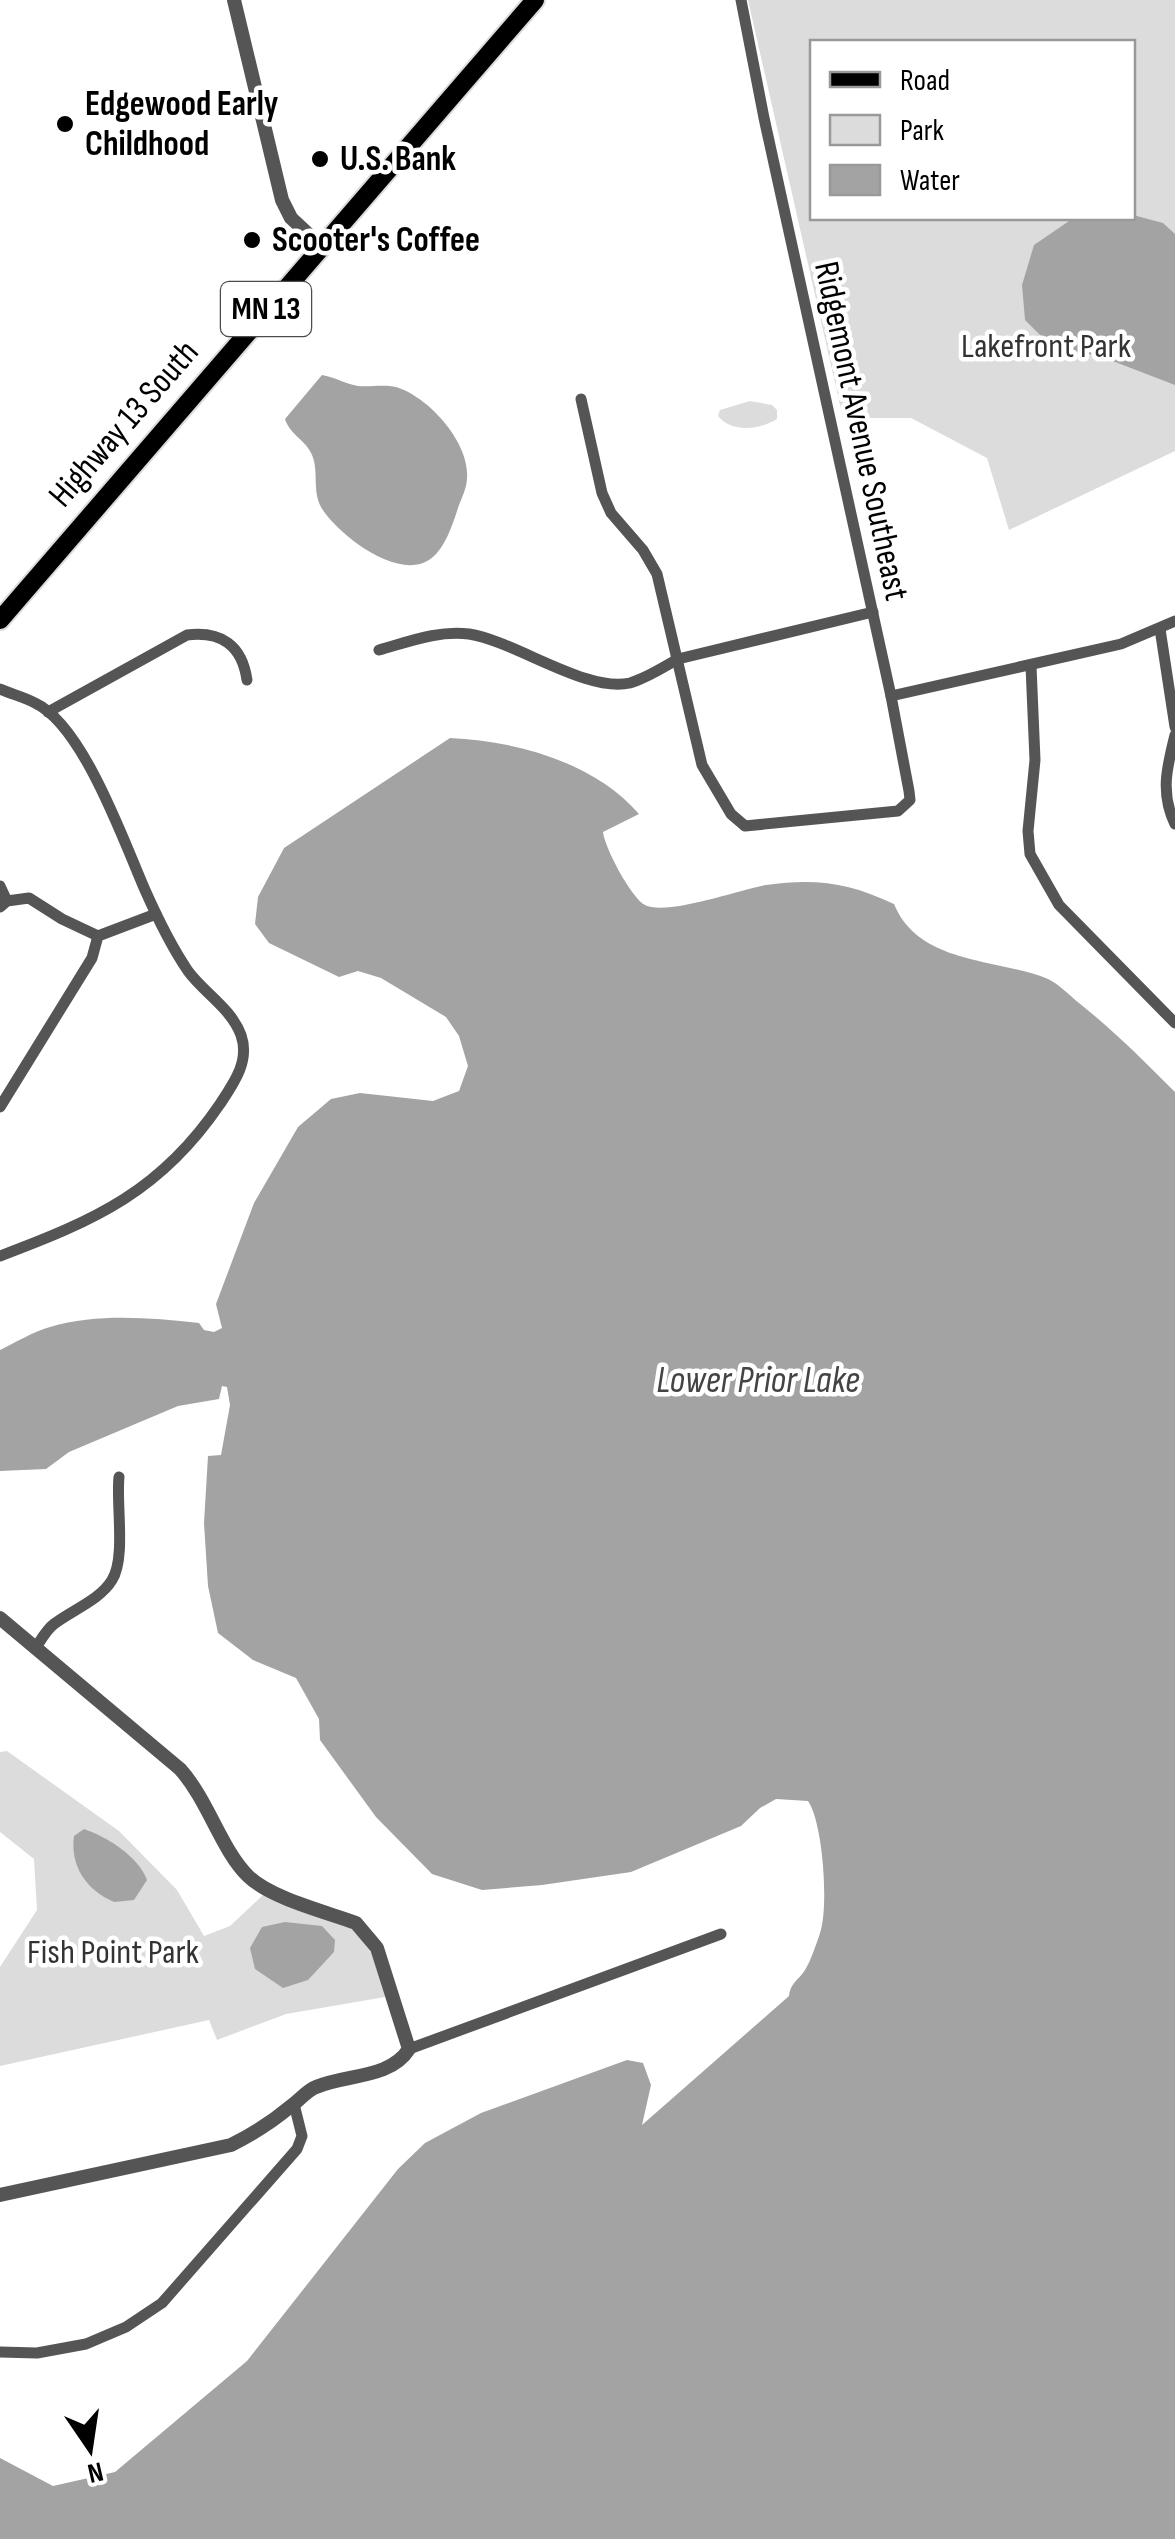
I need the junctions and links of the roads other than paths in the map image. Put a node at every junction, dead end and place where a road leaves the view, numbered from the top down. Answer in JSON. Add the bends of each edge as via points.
{"nodes":[{"id":1,"x":234,"y":0,"type":"edge"},
{"id":2,"x":535,"y":0,"type":"edge"},
{"id":3,"x":741,"y":0,"type":"edge"},
{"id":4,"x":320,"y":246,"type":"junction"},
{"id":5,"x":581,"y":399,"type":"dead end"},
{"id":6,"x":873,"y":612,"type":"junction"},
{"id":7,"x":0,"y":620,"type":"edge"},
{"id":8,"x":1175,"y":621,"type":"edge"},
{"id":9,"x":1160,"y":629,"type":"junction"},
{"id":10,"x":379,"y":650,"type":"dead end"},
{"id":11,"x":678,"y":659,"type":"junction"},
{"id":12,"x":1031,"y":666,"type":"junction"},
{"id":13,"x":247,"y":680,"type":"dead end"},
{"id":14,"x":0,"y":689,"type":"edge"},
{"id":15,"x":891,"y":696,"type":"junction"},
{"id":16,"x":48,"y":712,"type":"junction"},
{"id":17,"x":1175,"y":726,"type":"edge"},
{"id":18,"x":1175,"y":736,"type":"edge"},
{"id":19,"x":1175,"y":824,"type":"edge"},
{"id":20,"x":0,"y":886,"type":"edge"},
{"id":21,"x":3,"y":904,"type":"edge"},
{"id":22,"x":156,"y":914,"type":"junction"},
{"id":23,"x":98,"y":936,"type":"junction"},
{"id":24,"x":1175,"y":1023,"type":"edge"},
{"id":25,"x":0,"y":1108,"type":"edge"},
{"id":26,"x":0,"y":1256,"type":"edge"},
{"id":27,"x":119,"y":1478,"type":"dead end"},
{"id":28,"x":0,"y":1618,"type":"edge"},
{"id":29,"x":36,"y":1649,"type":"junction"},
{"id":30,"x":721,"y":1934,"type":"dead end"},
{"id":31,"x":409,"y":2049,"type":"junction"},
{"id":32,"x":294,"y":2104,"type":"junction"},
{"id":33,"x":0,"y":2195,"type":"edge"},
{"id":34,"x":0,"y":2352,"type":"edge"}],
"edges":[{"from":1,"to":4,"type":"street","via":[[282,200]]},
{"from":2,"to":4,"type":"main road","name":"Highway 13 South","number":"MN 13"},
{"from":3,"to":6,"type":"street","name":"Ridgemont Avenue Southeast"},
{"from":4,"to":7,"type":"main road","name":"Highway 13 South","number":"MN 13"},
{"from":5,"to":11,"type":"street","via":[[602,494],[657,574]]},
{"from":6,"to":11,"type":"street"},
{"from":6,"to":15,"type":"street","name":"Ridgemont Avenue Southeast"},
{"from":8,"to":9,"type":"street"},
{"from":9,"to":12,"type":"street"},
{"from":9,"to":17,"type":"street"},
{"from":10,"to":11,"type":"street","via":[[447,632],[472,634],[601,683],[626,684]]},
{"from":11,"to":15,"type":"street","name":"Ridgemont Avenue Southeast","via":[[702,764],[745,826],[898,810],[910,800]]},
{"from":12,"to":15,"type":"street"},
{"from":12,"to":24,"type":"street","via":[[1036,760],[1030,854],[1059,905]]},
{"from":13,"to":16,"type":"street","via":[[240,652],[225,639],[188,635]]},
{"from":14,"to":16,"type":"street"},
{"from":16,"to":22,"type":"street","via":[[88,762]]},
{"from":18,"to":19,"type":"street","via":[[1165,777],[1166,806]]},
{"from":20,"to":21,"type":"street"},
{"from":21,"to":23,"type":"street","via":[[29,898]]},
{"from":22,"to":23,"type":"street"},
{"from":22,"to":26,"type":"street","via":[[189,972],[240,1032],[238,1078],[174,1163],[121,1203]]},
{"from":23,"to":25,"type":"street","via":[[92,958]]},
{"from":27,"to":29,"type":"street","via":[[114,1579],[50,1626]]},
{"from":28,"to":29,"type":"street"},
{"from":29,"to":31,"type":"street","via":[[195,1786],[247,1876],[368,1934]]},
{"from":30,"to":31,"type":"street"},
{"from":31,"to":32,"type":"street","via":[[390,2068],[319,2086]]},
{"from":32,"to":33,"type":"street","via":[[231,2145]]},
{"from":32,"to":34,"type":"street","via":[[302,2136],[297,2149],[162,2302],[86,2344]]}]}
